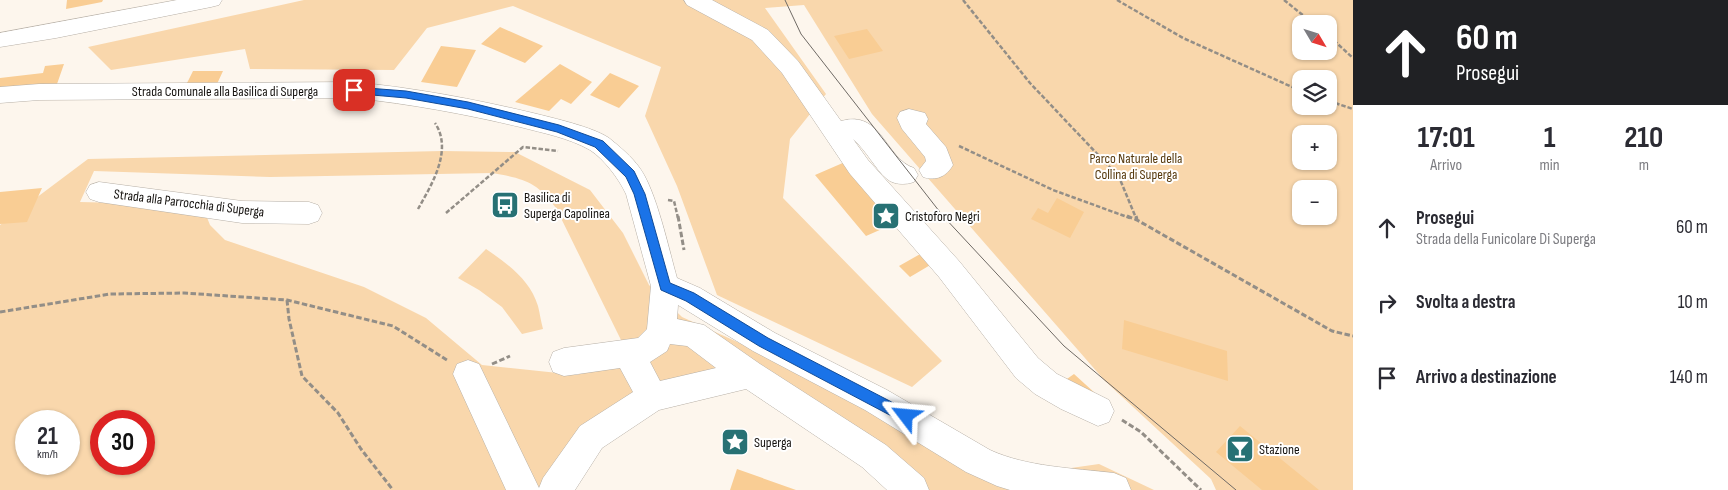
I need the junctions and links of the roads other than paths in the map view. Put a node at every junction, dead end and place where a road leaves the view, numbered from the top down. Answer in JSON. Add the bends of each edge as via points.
{"nodes":[{"id":1,"x":211,"y":0,"type":"edge"},
{"id":2,"x":695,"y":0,"type":"edge"},
{"id":3,"x":0,"y":40,"type":"edge"},
{"id":4,"x":0,"y":95,"type":"edge"},
{"id":5,"x":916,"y":119,"type":"dead end"},
{"id":6,"x":838,"y":137,"type":"junction"},
{"id":7,"x":932,"y":170,"type":"dead end"},
{"id":8,"x":905,"y":175,"type":"dead end"},
{"id":9,"x":99,"y":192,"type":"dead end"},
{"id":10,"x":308,"y":213,"type":"dead end"},
{"id":11,"x":665,"y":286,"type":"junction"},
{"id":12,"x":675,"y":331,"type":"junction"},
{"id":13,"x":629,"y":354,"type":"junction"},
{"id":14,"x":564,"y":362,"type":"dead end"},
{"id":15,"x":468,"y":374,"type":"road end"},
{"id":16,"x":749,"y":374,"type":"junction"},
{"id":17,"x":652,"y":397,"type":"junction"},
{"id":18,"x":1098,"y":411,"type":"road end"},
{"id":19,"x":523,"y":490,"type":"edge"},
{"id":20,"x":555,"y":490,"type":"edge"},
{"id":21,"x":912,"y":490,"type":"edge"},
{"id":22,"x":1114,"y":490,"type":"edge"}],
"edges":[{"from":1,"to":3,"type":"street"},
{"from":2,"to":6,"type":"street","via":[[760,34],[790,67]]},
{"from":4,"to":11,"type":"street","name":"Strada Comunale alla Basilica di Superga","via":[[354,90],[406,94],[559,128],[599,144],[630,174],[640,194]]},
{"from":5,"to":7,"type":"street","via":[[909,118],[937,154],[940,165]]},
{"from":6,"to":8,"type":"street","via":[[845,129],[855,127],[873,142],[897,173]]},
{"from":6,"to":18,"type":"street","via":[[859,167],[943,262],[1027,368],[1046,384]]},
{"from":9,"to":10,"type":"street","name":"Strada alla Parrocchia di Superga","via":[[242,212]]},
{"from":11,"to":12,"type":"street","name":"Strada Comunale alla Basilica di Superga"},
{"from":11,"to":22,"type":"street","via":[[906,416],[997,470],[1028,478]]},
{"from":12,"to":13,"type":"street","via":[[644,351]]},
{"from":12,"to":16,"type":"street"},
{"from":13,"to":14,"type":"street"},
{"from":13,"to":17,"type":"street"},
{"from":15,"to":19,"type":"street"},
{"from":16,"to":17,"type":"street"},
{"from":16,"to":21,"type":"street","via":[[874,456]]},
{"from":17,"to":20,"type":"street","via":[[591,437]]}]}
